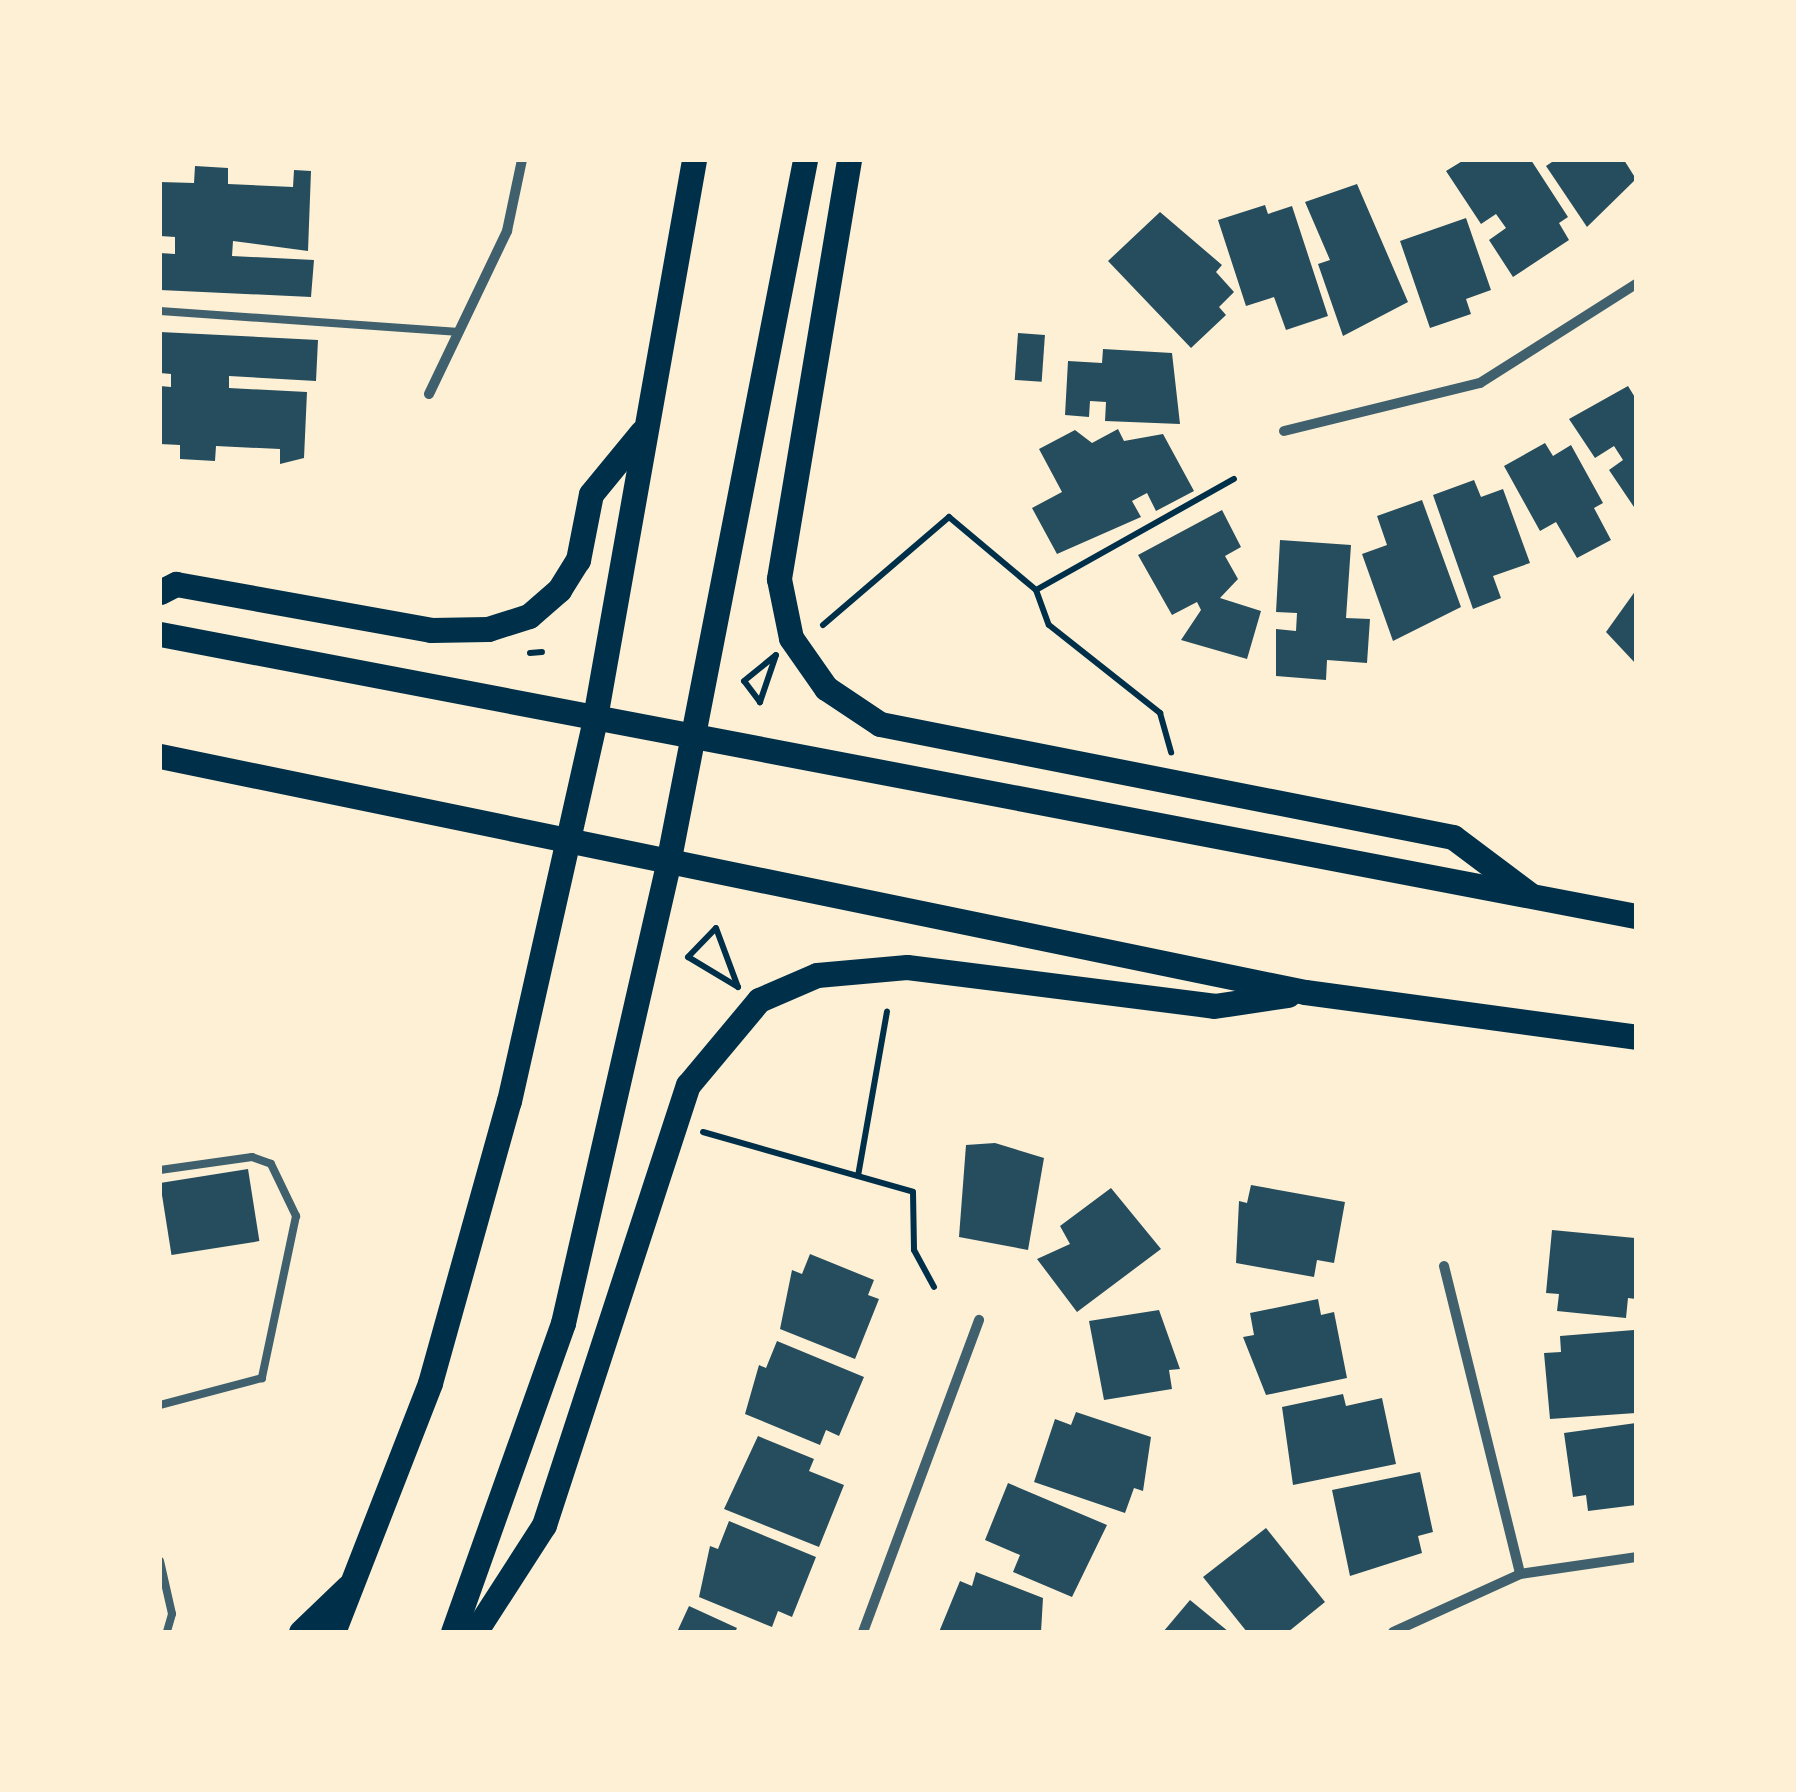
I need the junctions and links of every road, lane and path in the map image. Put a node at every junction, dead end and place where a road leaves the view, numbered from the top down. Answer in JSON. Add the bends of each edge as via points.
{"nodes":[{"id":1,"x":522,"y":160,"type":"edge"},
{"id":2,"x":694,"y":160,"type":"edge"},
{"id":3,"x":805,"y":160,"type":"edge"},
{"id":4,"x":849,"y":160,"type":"edge"},
{"id":5,"x":1636,"y":284,"type":"edge"},
{"id":6,"x":160,"y":311,"type":"edge"},
{"id":7,"x":459,"y":332,"type":"junction"},
{"id":8,"x":429,"y":394,"type":"dead end"},
{"id":9,"x":645,"y":428,"type":"junction"},
{"id":10,"x":1284,"y":431,"type":"dead end"},
{"id":11,"x":1234,"y":479,"type":"dead end"},
{"id":12,"x":1036,"y":590,"type":"junction"},
{"id":13,"x":160,"y":592,"type":"edge"},
{"id":14,"x":818,"y":629,"type":"dead end"},
{"id":15,"x":160,"y":634,"type":"edge"},
{"id":16,"x":542,"y":652,"type":"dead end"},
{"id":17,"x":530,"y":653,"type":"dead end"},
{"id":18,"x":760,"y":702,"type":"joint"},
{"id":19,"x":594,"y":723,"type":"junction"},
{"id":20,"x":691,"y":742,"type":"junction"},
{"id":21,"x":160,"y":756,"type":"edge"},
{"id":22,"x":1168,"y":763,"type":"dead end"},
{"id":23,"x":567,"y":844,"type":"junction"},
{"id":24,"x":668,"y":863,"type":"junction"},
{"id":25,"x":1534,"y":897,"type":"junction"},
{"id":26,"x":1636,"y":916,"type":"edge"},
{"id":27,"x":738,"y":987,"type":"joint"},
{"id":28,"x":1305,"y":992,"type":"junction"},
{"id":29,"x":887,"y":1012,"type":"dead end"},
{"id":30,"x":1636,"y":1037,"type":"edge"},
{"id":31,"x":702,"y":1132,"type":"dead end"},
{"id":32,"x":160,"y":1170,"type":"edge"},
{"id":33,"x":858,"y":1176,"type":"junction"},
{"id":34,"x":1444,"y":1266,"type":"dead end"},
{"id":35,"x":934,"y":1288,"type":"dead end"},
{"id":36,"x":980,"y":1320,"type":"dead end"},
{"id":37,"x":160,"y":1405,"type":"edge"},
{"id":38,"x":1636,"y":1557,"type":"edge"},
{"id":39,"x":160,"y":1561,"type":"edge"},
{"id":40,"x":1520,"y":1574,"type":"junction"},
{"id":41,"x":356,"y":1580,"type":"junction"},
{"id":42,"x":167,"y":1632,"type":"edge"},
{"id":43,"x":301,"y":1632,"type":"edge"},
{"id":44,"x":334,"y":1632,"type":"edge"},
{"id":45,"x":453,"y":1632,"type":"edge"},
{"id":46,"x":475,"y":1632,"type":"edge"},
{"id":47,"x":863,"y":1632,"type":"edge"},
{"id":48,"x":1393,"y":1632,"type":"edge"}],
"edges":[{"from":1,"to":7,"type":"street","via":[[508,231]]},
{"from":2,"to":9,"type":"main road"},
{"from":3,"to":20,"type":"main road"},
{"from":4,"to":25,"type":"main road","via":[[779,579],[791,638],[826,688],[880,724],[1453,837]]},
{"from":5,"to":10,"type":"street","via":[[1480,383]]},
{"from":6,"to":7,"type":"lane"},
{"from":7,"to":8,"type":"street"},
{"from":9,"to":13,"type":"main road","via":[[591,494],[578,560],[529,616],[488,629],[431,630],[176,584]]},
{"from":9,"to":19,"type":"main road"},
{"from":11,"to":12,"type":"path"},
{"from":12,"to":14,"type":"path","via":[[948,517]]},
{"from":12,"to":22,"type":"path","via":[[1049,625],[1160,713],[1173,740]]},
{"from":15,"to":19,"type":"main road"},
{"from":16,"to":17,"type":"path"},
{"from":18,"to":18,"type":"path","via":[[765,686],[776,655],[744,681]]},
{"from":19,"to":20,"type":"main road"},
{"from":19,"to":23,"type":"main road"},
{"from":20,"to":24,"type":"main road"},
{"from":20,"to":25,"type":"main road"},
{"from":21,"to":23,"type":"main road"},
{"from":23,"to":24,"type":"main road"},
{"from":23,"to":41,"type":"main road","via":[[481,1212]]},
{"from":24,"to":28,"type":"main road"},
{"from":24,"to":45,"type":"main road","via":[[563,1323]]},
{"from":25,"to":26,"type":"main road"},
{"from":27,"to":27,"type":"path","via":[[688,957],[716,928],[727,958]]},
{"from":28,"to":30,"type":"main road"},
{"from":28,"to":46,"type":"main road","via":[[1214,1006],[907,967],[817,975],[759,1000],[688,1085],[544,1525]]},
{"from":29,"to":33,"type":"path"},
{"from":31,"to":33,"type":"path"},
{"from":32,"to":37,"type":"lane","via":[[252,1157],[277,1173],[296,1216],[262,1378]]},
{"from":33,"to":35,"type":"path","via":[[918,1200],[914,1250]]},
{"from":34,"to":40,"type":"street"},
{"from":36,"to":47,"type":"street"},
{"from":38,"to":40,"type":"street"},
{"from":39,"to":42,"type":"lane","via":[[172,1614]]},
{"from":40,"to":48,"type":"street"},
{"from":41,"to":43,"type":"main road"},
{"from":41,"to":44,"type":"main road"}]}
